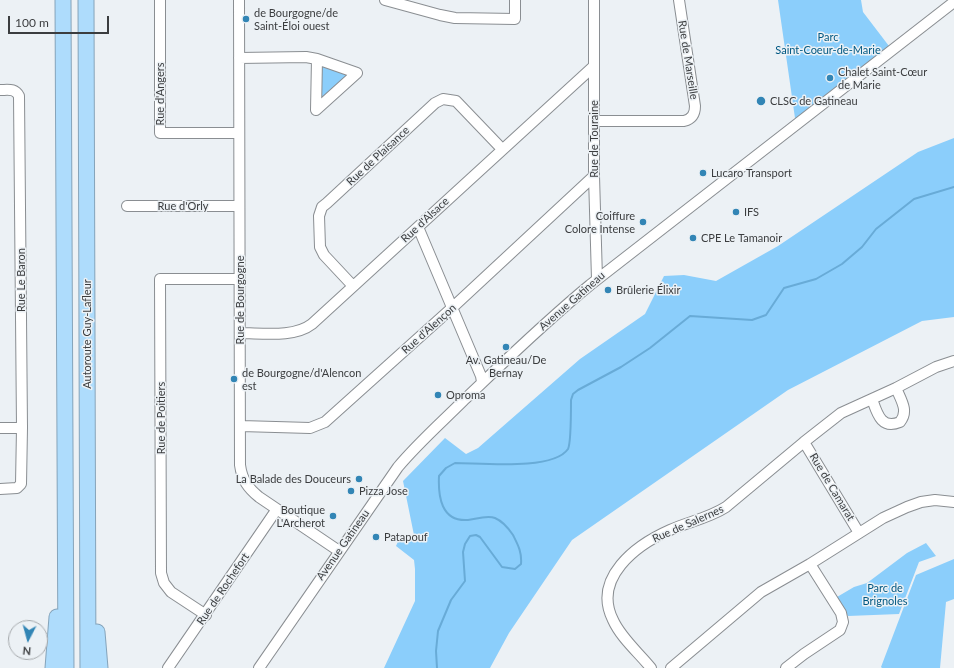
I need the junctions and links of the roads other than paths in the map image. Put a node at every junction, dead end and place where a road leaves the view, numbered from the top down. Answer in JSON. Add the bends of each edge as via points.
{"nodes":[{"id":1,"x":63,"y":0,"type":"edge"},
{"id":2,"x":86,"y":0,"type":"edge"},
{"id":3,"x":160,"y":0,"type":"edge"},
{"id":4,"x":238,"y":0,"type":"edge"},
{"id":5,"x":385,"y":0,"type":"edge"},
{"id":6,"x":515,"y":0,"type":"edge"},
{"id":7,"x":594,"y":0,"type":"edge"},
{"id":8,"x":679,"y":0,"type":"edge"},
{"id":9,"x":954,"y":2,"type":"edge"},
{"id":10,"x":239,"y":58,"type":"junction"},
{"id":11,"x":316,"y":59,"type":"junction"},
{"id":12,"x":594,"y":66,"type":"junction"},
{"id":13,"x":0,"y":90,"type":"edge"},
{"id":14,"x":594,"y":121,"type":"junction"},
{"id":15,"x":239,"y":133,"type":"junction"},
{"id":16,"x":502,"y":149,"type":"junction"},
{"id":17,"x":594,"y":176,"type":"junction"},
{"id":18,"x":127,"y":206,"type":"dead end"},
{"id":19,"x":239,"y":206,"type":"junction"},
{"id":20,"x":418,"y":227,"type":"junction"},
{"id":21,"x":240,"y":279,"type":"junction"},
{"id":22,"x":597,"y":279,"type":"junction"},
{"id":23,"x":353,"y":286,"type":"junction"},
{"id":24,"x":453,"y":307,"type":"junction"},
{"id":25,"x":240,"y":333,"type":"junction"},
{"id":26,"x":954,"y":361,"type":"edge"},
{"id":27,"x":482,"y":382,"type":"junction"},
{"id":28,"x":896,"y":388,"type":"junction"},
{"id":29,"x":872,"y":399,"type":"junction"},
{"id":30,"x":241,"y":426,"type":"junction"},
{"id":31,"x":0,"y":428,"type":"edge"},
{"id":32,"x":22,"y":428,"type":"junction"},
{"id":33,"x":804,"y":442,"type":"junction"},
{"id":34,"x":0,"y":489,"type":"edge"},
{"id":35,"x":954,"y":502,"type":"edge"},
{"id":36,"x":277,"y":509,"type":"junction"},
{"id":37,"x":65,"y":516,"type":"junction"},
{"id":38,"x":859,"y":533,"type":"junction"},
{"id":39,"x":339,"y":551,"type":"junction"},
{"id":40,"x":88,"y":557,"type":"junction"},
{"id":41,"x":810,"y":564,"type":"junction"},
{"id":42,"x":206,"y":615,"type":"junction"},
{"id":43,"x":53,"y":668,"type":"edge"},
{"id":44,"x":66,"y":668,"type":"edge"},
{"id":45,"x":88,"y":668,"type":"edge"},
{"id":46,"x":100,"y":668,"type":"edge"},
{"id":47,"x":168,"y":668,"type":"edge"},
{"id":48,"x":259,"y":668,"type":"edge"},
{"id":49,"x":651,"y":668,"type":"edge"},
{"id":50,"x":671,"y":668,"type":"edge"},
{"id":51,"x":786,"y":668,"type":"edge"}],
"edges":[{"from":1,"to":37,"type":"highway","name":"Autoroute Guy-Lafleur"},
{"from":2,"to":40,"type":"highway","name":"Autoroute Guy-Lafleur"},
{"from":3,"to":15,"type":"street","name":"Rue d'Angers","via":[[160,133]]},
{"from":4,"to":10,"type":"street","name":"Rue de Bourgogne"},
{"from":5,"to":6,"type":"street","via":[[454,18],[515,19]]},
{"from":7,"to":12,"type":"street","name":"Rue de Touraine"},
{"from":8,"to":14,"type":"street","name":"Rue de Marseille","via":[[695,106],[692,118],[684,121]]},
{"from":9,"to":22,"type":"street","name":"Avenue Gatineau"},
{"from":10,"to":11,"type":"street"},
{"from":10,"to":15,"type":"street","name":"Rue de Bourgogne"},
{"from":11,"to":11,"type":"street","via":[[357,73],[316,110],[316,74]]},
{"from":12,"to":14,"type":"street","name":"Rue de Touraine"},
{"from":12,"to":16,"type":"street","name":"Rue d'Alsace"},
{"from":13,"to":32,"type":"street","name":"Rue Le Baron","via":[[16,91],[20,96]]},
{"from":14,"to":17,"type":"street","name":"Rue de Touraine"},
{"from":15,"to":19,"type":"street","name":"Rue de Bourgogne"},
{"from":16,"to":20,"type":"street","name":"Rue d'Alsace"},
{"from":16,"to":23,"type":"street","name":"Rue de Plaisance","via":[[456,101],[443,99],[435,103],[320,211],[319,243],[322,251]]},
{"from":17,"to":22,"type":"street","name":"Rue de Touraine"},
{"from":17,"to":24,"type":"street","name":"Rue d'Alençon"},
{"from":18,"to":19,"type":"street","name":"Rue d'Orly"},
{"from":19,"to":21,"type":"street","name":"Rue de Bourgogne"},
{"from":20,"to":23,"type":"street","name":"Rue d'Alsace"},
{"from":20,"to":24,"type":"street"},
{"from":21,"to":25,"type":"street","name":"Rue de Bourgogne"},
{"from":21,"to":42,"type":"street","name":"Rue de Poitiers","via":[[160,279],[161,573],[164,584],[171,592]]},
{"from":22,"to":27,"type":"street","name":"Avenue Gatineau"},
{"from":23,"to":25,"type":"street","name":"Rue d'Alsace","via":[[312,324],[301,330],[288,333]]},
{"from":24,"to":27,"type":"street"},
{"from":24,"to":30,"type":"street","name":"Rue d'Alençon","via":[[318,426]]},
{"from":25,"to":30,"type":"street","name":"Rue de Bourgogne"},
{"from":26,"to":28,"type":"street","name":"Rue de Salernes","via":[[936,367]]},
{"from":27,"to":39,"type":"street","name":"Avenue Gatineau","via":[[404,459]]},
{"from":28,"to":29,"type":"street","name":"Rue de Salernes"},
{"from":28,"to":29,"type":"street","via":[[904,410],[900,422],[891,424],[882,421]]},
{"from":29,"to":33,"type":"street","name":"Rue de Salernes","via":[[841,413]]},
{"from":30,"to":36,"type":"street","name":"Rue de Bourgogne","via":[[240,466],[244,480],[252,491]]},
{"from":31,"to":32,"type":"street"},
{"from":32,"to":34,"type":"street","name":"Rue Le Baron","via":[[19,487]]},
{"from":33,"to":38,"type":"street","name":"Rue de Camarat"},
{"from":33,"to":49,"type":"street","name":"Rue de Salernes","via":[[726,507],[713,515],[669,530],[647,542],[630,554],[617,569],[608,592],[610,614],[620,632]]},
{"from":35,"to":38,"type":"street","via":[[942,500],[915,504],[889,515]]},
{"from":36,"to":39,"type":"street","name":"Rue de Bourgogne"},
{"from":36,"to":42,"type":"street","name":"Rue de Rochefort"},
{"from":37,"to":43,"type":"highway"},
{"from":37,"to":44,"type":"highway","name":"Autoroute Guy-Lafleur"},
{"from":38,"to":41,"type":"street"},
{"from":39,"to":48,"type":"street","name":"Avenue Gatineau"},
{"from":40,"to":45,"type":"highway","name":"Autoroute Guy-Lafleur"},
{"from":40,"to":46,"type":"highway"},
{"from":41,"to":50,"type":"street","via":[[761,592]]},
{"from":41,"to":51,"type":"street","via":[[841,613],[842,626]]},
{"from":42,"to":47,"type":"street","name":"Rue de Rochefort"}]}
